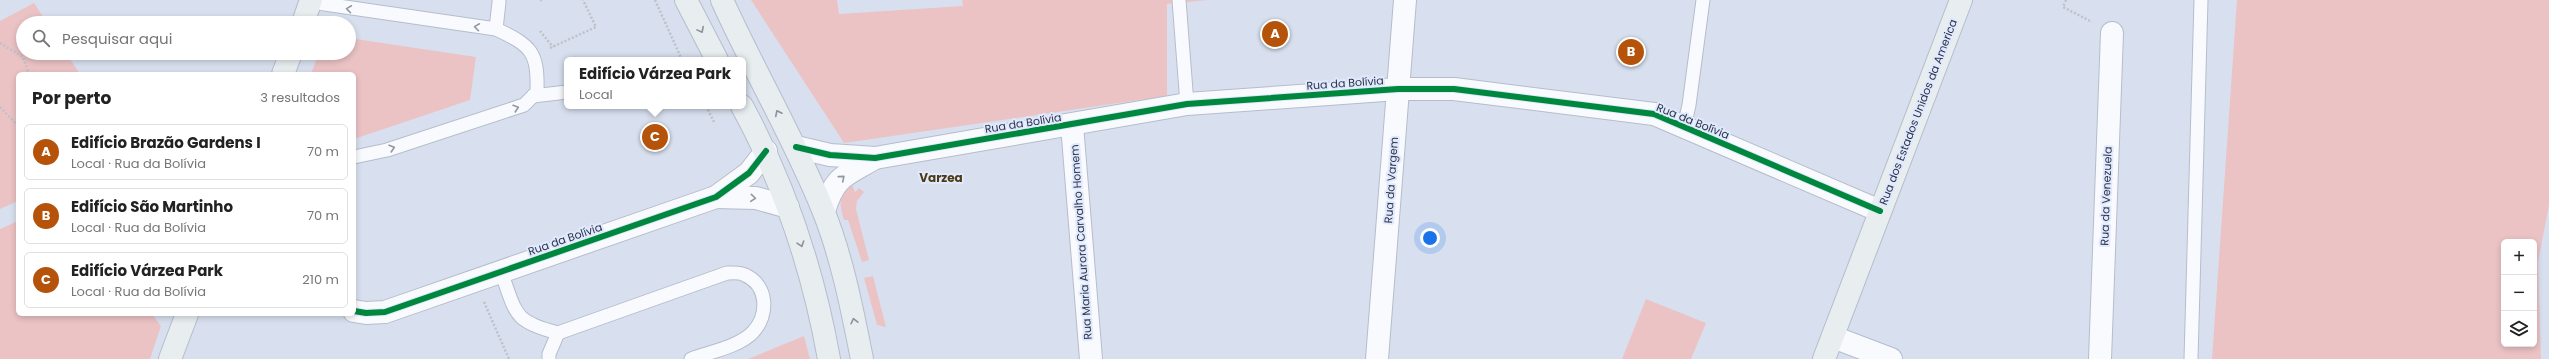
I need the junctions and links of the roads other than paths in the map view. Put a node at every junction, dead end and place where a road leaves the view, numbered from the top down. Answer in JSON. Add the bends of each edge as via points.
{"nodes":[{"id":1,"x":686,"y":0,"type":"edge"},
{"id":2,"x":722,"y":0,"type":"edge"},
{"id":3,"x":1179,"y":0,"type":"edge"},
{"id":4,"x":1405,"y":0,"type":"edge"},
{"id":5,"x":1703,"y":0,"type":"edge"},
{"id":6,"x":1961,"y":0,"type":"edge"},
{"id":7,"x":2201,"y":0,"type":"edge"},
{"id":8,"x":311,"y":1,"type":"edge"},
{"id":9,"x":499,"y":2,"type":"dead end"},
{"id":10,"x":306,"y":16,"type":"edge"},
{"id":11,"x":496,"y":29,"type":"junction"},
{"id":12,"x":2112,"y":32,"type":"road end"},
{"id":13,"x":716,"y":57,"type":"edge"},
{"id":14,"x":288,"y":60,"type":"edge"},
{"id":15,"x":284,"y":72,"type":"edge"},
{"id":16,"x":1398,"y":89,"type":"junction"},
{"id":17,"x":564,"y":92,"type":"edge"},
{"id":18,"x":533,"y":96,"type":"junction"},
{"id":19,"x":1187,"y":104,"type":"junction"},
{"id":20,"x":744,"y":109,"type":"edge"},
{"id":21,"x":1072,"y":125,"type":"junction"},
{"id":22,"x":1684,"y":127,"type":"junction"},
{"id":23,"x":796,"y":147,"type":"junction"},
{"id":24,"x":766,"y":151,"type":"junction"},
{"id":25,"x":356,"y":157,"type":"edge"},
{"id":26,"x":875,"y":158,"type":"junction"},
{"id":27,"x":716,"y":197,"type":"junction"},
{"id":28,"x":788,"y":208,"type":"junction"},
{"id":29,"x":824,"y":211,"type":"junction"},
{"id":30,"x":1880,"y":211,"type":"junction"},
{"id":31,"x":501,"y":272,"type":"junction"},
{"id":32,"x":356,"y":312,"type":"edge"},
{"id":33,"x":186,"y":316,"type":"edge"},
{"id":34,"x":558,"y":333,"type":"junction"},
{"id":35,"x":1833,"y":337,"type":"junction"},
{"id":36,"x":170,"y":359,"type":"edge"},
{"id":37,"x":549,"y":359,"type":"edge"},
{"id":38,"x":691,"y":359,"type":"edge"},
{"id":39,"x":829,"y":359,"type":"edge"},
{"id":40,"x":862,"y":359,"type":"edge"},
{"id":41,"x":1091,"y":359,"type":"edge"},
{"id":42,"x":1377,"y":359,"type":"edge"},
{"id":43,"x":1824,"y":359,"type":"edge"},
{"id":44,"x":1891,"y":359,"type":"edge"},
{"id":45,"x":2100,"y":359,"type":"edge"},
{"id":46,"x":2191,"y":359,"type":"edge"}],
"edges":[{"from":1,"to":13,"type":"main road","one_way":true},
{"from":23,"to":2,"type":"main road","one_way":true},
{"from":3,"to":19,"type":"lane"},
{"from":4,"to":16,"type":"street","name":"Rua da Vargem"},
{"from":5,"to":22,"type":"lane"},
{"from":6,"to":30,"type":"main road","name":"Rua dos Estados Unidos da America"},
{"from":7,"to":46,"type":"lane"},
{"from":8,"to":10,"type":"main road"},
{"from":11,"to":8,"type":"lane","one_way":true},
{"from":9,"to":11,"type":"lane"},
{"from":11,"to":18,"type":"lane","via":[[516,38],[532,52],[538,67],[537,92]]},
{"from":12,"to":45,"type":"street","name":"Rua da Venezuela"},
{"from":14,"to":15,"type":"main road"},
{"from":16,"to":19,"type":"street","name":"Rua da Bolívia"},
{"from":16,"to":22,"type":"street","name":"Rua da Bolívia","via":[[1454,90],[1597,106],[1654,114]]},
{"from":16,"to":42,"type":"street","name":"Rua da Vargem"},
{"from":17,"to":18,"type":"lane"},
{"from":25,"to":18,"type":"lane","one_way":true,"via":[[387,150],[524,105]]},
{"from":19,"to":21,"type":"street","name":"Rua da Bolívia"},
{"from":20,"to":24,"type":"main road"},
{"from":21,"to":26,"type":"street","name":"Rua da Bolívia"},
{"from":21,"to":41,"type":"street","name":"Rua Maria Aurora Carvalho Homem"},
{"from":22,"to":30,"type":"street","name":"Rua da Bolívia"},
{"from":23,"to":26,"type":"street","name":"Rua da Bolívia","via":[[830,155]]},
{"from":23,"to":29,"type":"main road"},
{"from":24,"to":27,"type":"street","name":"Rua da Bolívia","via":[[749,173]]},
{"from":24,"to":28,"type":"main road"},
{"from":29,"to":26,"type":"street","name":"Rua da Bolívia","one_way":true,"via":[[830,191],[841,177]]},
{"from":27,"to":28,"type":"street","name":"Rua da Bolívia","one_way":true,"via":[[756,198]]},
{"from":27,"to":31,"type":"street","name":"Rua da Bolívia"},
{"from":28,"to":39,"type":"main road","one_way":true,"via":[[808,268]]},
{"from":40,"to":29,"type":"main road","one_way":true,"via":[[839,260]]},
{"from":30,"to":35,"type":"main road","name":"Rua dos Estados Unidos da America"},
{"from":31,"to":32,"type":"street","name":"Rua da Bolívia","via":[[385,312],[366,314]]},
{"from":31,"to":34,"type":"lane","via":[[517,315],[532,326]]},
{"from":33,"to":36,"type":"main road"},
{"from":34,"to":37,"type":"lane","via":[[548,354]]},
{"from":34,"to":38,"type":"lane","via":[[727,273],[744,274],[757,282],[763,298],[763,315],[752,333],[735,343]]},
{"from":35,"to":43,"type":"main road","name":"Rua dos Estados Unidos da America"},
{"from":35,"to":44,"type":"street"}]}
